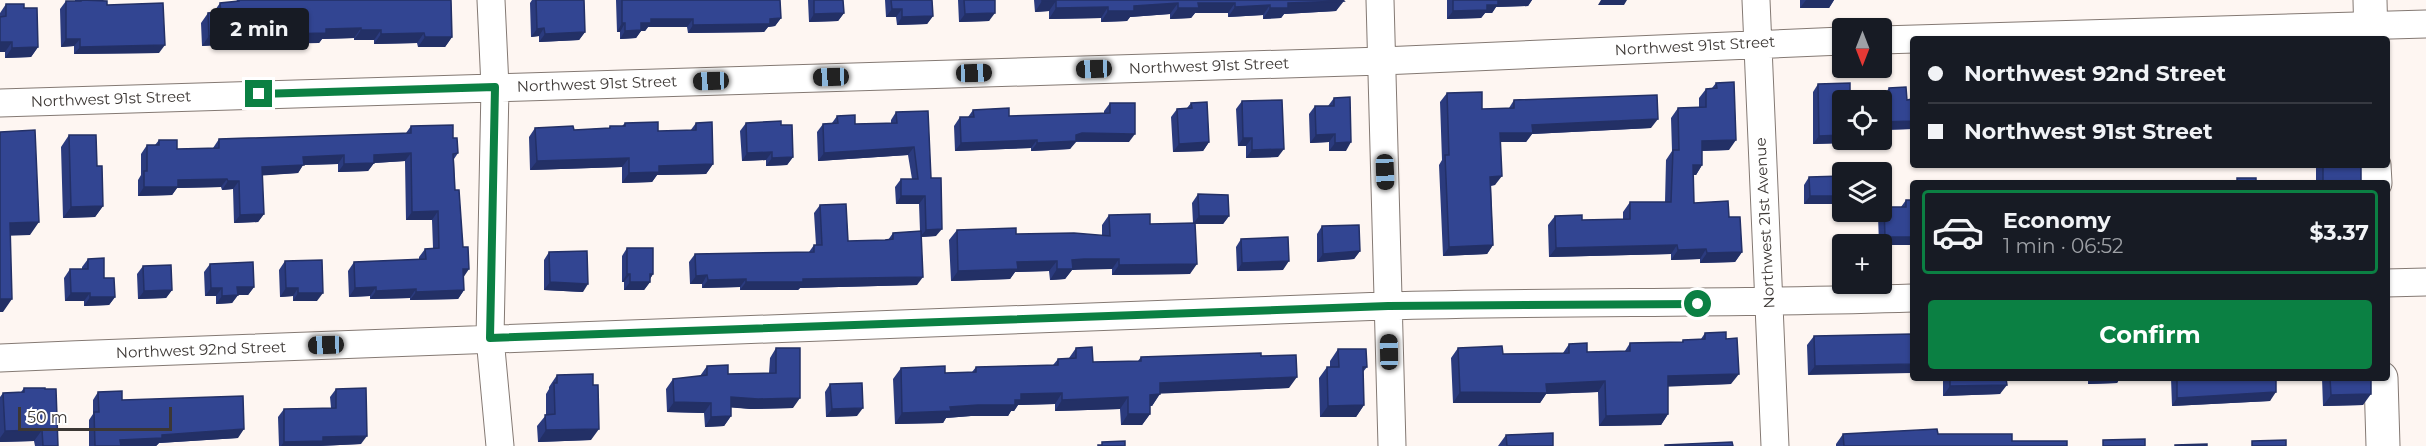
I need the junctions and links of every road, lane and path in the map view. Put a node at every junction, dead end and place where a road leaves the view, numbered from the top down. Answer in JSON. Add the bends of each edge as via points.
{"nodes":[{"id":1,"x":491,"y":0,"type":"edge"},
{"id":2,"x":1380,"y":0,"type":"edge"},
{"id":3,"x":1756,"y":0,"type":"edge"},
{"id":4,"x":2370,"y":22,"type":"edge"},
{"id":5,"x":2426,"y":24,"type":"edge"},
{"id":6,"x":1990,"y":36,"type":"edge"},
{"id":7,"x":1910,"y":39,"type":"edge"},
{"id":8,"x":1892,"y":40,"type":"edge"},
{"id":9,"x":1832,"y":41,"type":"edge"},
{"id":10,"x":1757,"y":43,"type":"junction"},
{"id":11,"x":1382,"y":61,"type":"junction"},
{"id":12,"x":495,"y":87,"type":"junction"},
{"id":13,"x":0,"y":103,"type":"edge"},
{"id":14,"x":2426,"y":282,"type":"edge"},
{"id":15,"x":2390,"y":283,"type":"edge"},
{"id":16,"x":1910,"y":298,"type":"edge"},
{"id":17,"x":1769,"y":303,"type":"junction"},
{"id":18,"x":1388,"y":306,"type":"junction"},
{"id":19,"x":490,"y":338,"type":"junction"},
{"id":20,"x":0,"y":358,"type":"edge"},
{"id":21,"x":2381,"y":381,"type":"edge"},
{"id":22,"x":500,"y":446,"type":"edge"},
{"id":23,"x":1392,"y":446,"type":"edge"},
{"id":24,"x":1775,"y":446,"type":"edge"},
{"id":25,"x":2383,"y":446,"type":"edge"}],
"edges":[{"from":1,"to":12,"type":"street"},
{"from":2,"to":11,"type":"street"},
{"from":3,"to":10,"type":"street","name":"Northwest 21st Avenue"},
{"from":4,"to":5,"type":"street"},
{"from":4,"to":6,"type":"street"},
{"from":7,"to":8,"type":"street"},
{"from":9,"to":10,"type":"street","name":"Northwest 91st Street"},
{"from":10,"to":11,"type":"street","name":"Northwest 91st Street"},
{"from":10,"to":17,"type":"street","name":"Northwest 21st Avenue"},
{"from":11,"to":12,"type":"street","name":"Northwest 91st Street"},
{"from":11,"to":18,"type":"street"},
{"from":12,"to":13,"type":"street","name":"Northwest 91st Street"},
{"from":12,"to":19,"type":"street"},
{"from":14,"to":15,"type":"street"},
{"from":16,"to":17,"type":"street","name":"Northwest 92nd Street"},
{"from":17,"to":18,"type":"street","name":"Northwest 92nd Street"},
{"from":17,"to":24,"type":"street","name":"Northwest 21st Avenue"},
{"from":18,"to":19,"type":"street","name":"Northwest 92nd Street"},
{"from":18,"to":23,"type":"street"},
{"from":19,"to":20,"type":"street","name":"Northwest 92nd Street"},
{"from":19,"to":22,"type":"street"},
{"from":21,"to":25,"type":"main road"}]}
